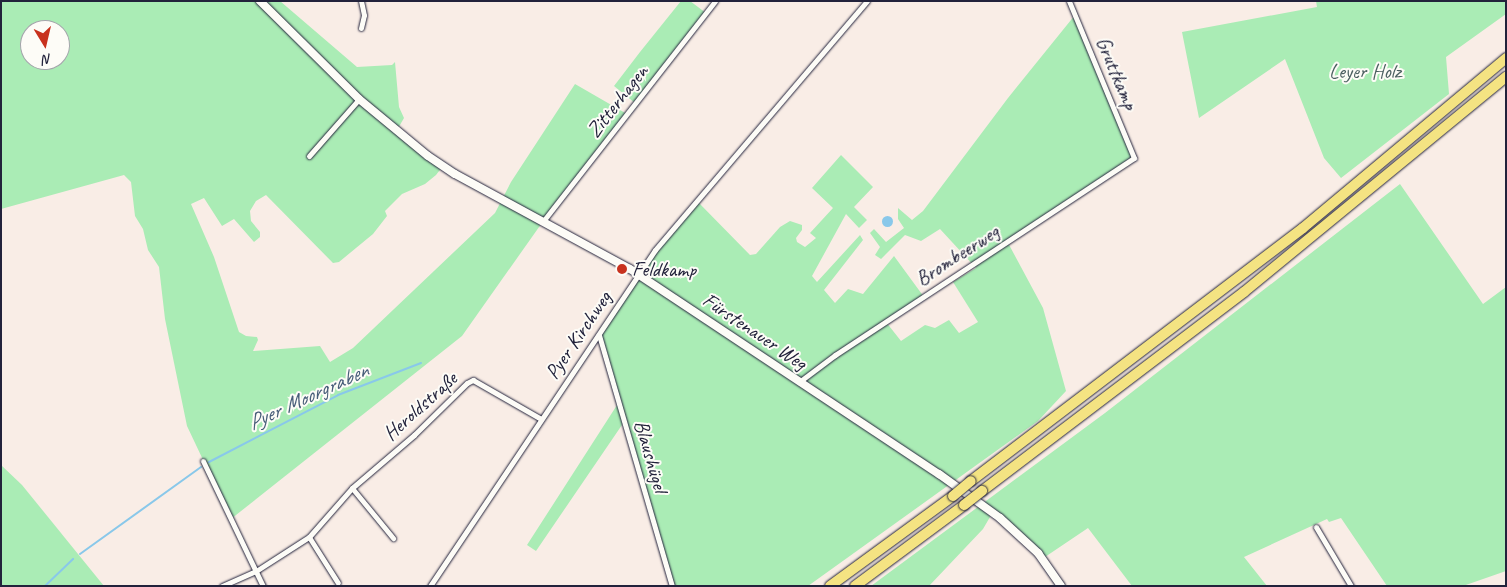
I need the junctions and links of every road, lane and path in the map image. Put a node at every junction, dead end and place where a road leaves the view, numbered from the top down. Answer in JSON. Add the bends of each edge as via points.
{"nodes":[{"id":1,"x":260,"y":1,"type":"edge"},
{"id":2,"x":361,"y":1,"type":"edge"},
{"id":3,"x":715,"y":1,"type":"edge"},
{"id":4,"x":867,"y":1,"type":"edge"},
{"id":5,"x":1069,"y":1,"type":"edge"},
{"id":6,"x":361,"y":28,"type":"dead end"},
{"id":7,"x":1506,"y":58,"type":"edge"},
{"id":8,"x":1506,"y":77,"type":"edge"},
{"id":9,"x":360,"y":99,"type":"junction"},
{"id":10,"x":309,"y":156,"type":"dead end"},
{"id":11,"x":1134,"y":158,"type":"joint"},
{"id":12,"x":544,"y":220,"type":"junction"},
{"id":13,"x":639,"y":274,"type":"junction"},
{"id":14,"x":599,"y":335,"type":"junction"},
{"id":15,"x":799,"y":382,"type":"junction"},
{"id":16,"x":542,"y":419,"type":"junction"},
{"id":17,"x":203,"y":461,"type":"dead end"},
{"id":18,"x":352,"y":488,"type":"junction"},
{"id":19,"x":1316,"y":527,"type":"dead end"},
{"id":20,"x":309,"y":537,"type":"junction"},
{"id":21,"x":393,"y":538,"type":"dead end"},
{"id":22,"x":256,"y":571,"type":"junction"},
{"id":23,"x":338,"y":583,"type":"dead end"},
{"id":24,"x":222,"y":586,"type":"edge"},
{"id":25,"x":263,"y":586,"type":"edge"},
{"id":26,"x":430,"y":586,"type":"edge"},
{"id":27,"x":672,"y":586,"type":"edge"},
{"id":28,"x":830,"y":586,"type":"edge"},
{"id":29,"x":855,"y":586,"type":"edge"},
{"id":30,"x":1061,"y":586,"type":"edge"},
{"id":31,"x":1351,"y":586,"type":"edge"}],
"edges":[{"from":1,"to":9,"type":"street","name":"Fürstenauer Weg"},
{"from":2,"to":6,"type":"street","via":[[364,15]]},
{"from":3,"to":12,"type":"street","name":"Zitterhagen"},
{"from":4,"to":13,"type":"street","name":"Pyer Kirchweg","via":[[655,250]]},
{"from":5,"to":11,"type":"street","name":"Gruttkamp"},
{"from":7,"to":28,"type":"highway","bridge":true,"via":[[1303,228]]},
{"from":8,"to":29,"type":"highway","bridge":true,"via":[[1244,292]]},
{"from":9,"to":10,"type":"street"},
{"from":9,"to":12,"type":"street","name":"Fürstenauer Weg","via":[[443,166]]},
{"from":11,"to":15,"type":"street","name":"Brombeerweg","via":[[842,350]]},
{"from":12,"to":13,"type":"street","name":"Fürstenauer Weg"},
{"from":13,"to":14,"type":"street","name":"Pyer Kirchweg"},
{"from":13,"to":15,"type":"street","name":"Fürstenauer Weg"},
{"from":14,"to":16,"type":"street","name":"Pyer Kirchweg"},
{"from":14,"to":27,"type":"street","name":"Blaushügel"},
{"from":15,"to":30,"type":"street","name":"Fürstenauer Weg","via":[[1000,518],[1038,553]]},
{"from":16,"to":18,"type":"street","name":"Heroldstraße","via":[[473,380]]},
{"from":16,"to":26,"type":"street","name":"Pyer Kirchweg"},
{"from":17,"to":22,"type":"street"},
{"from":18,"to":20,"type":"street","name":"Heroldstraße"},
{"from":18,"to":21,"type":"street"},
{"from":19,"to":31,"type":"street"},
{"from":20,"to":22,"type":"street","name":"Heroldstraße"},
{"from":20,"to":23,"type":"street"},
{"from":22,"to":24,"type":"street","name":"Heroldstraße"},
{"from":22,"to":25,"type":"street"}]}
